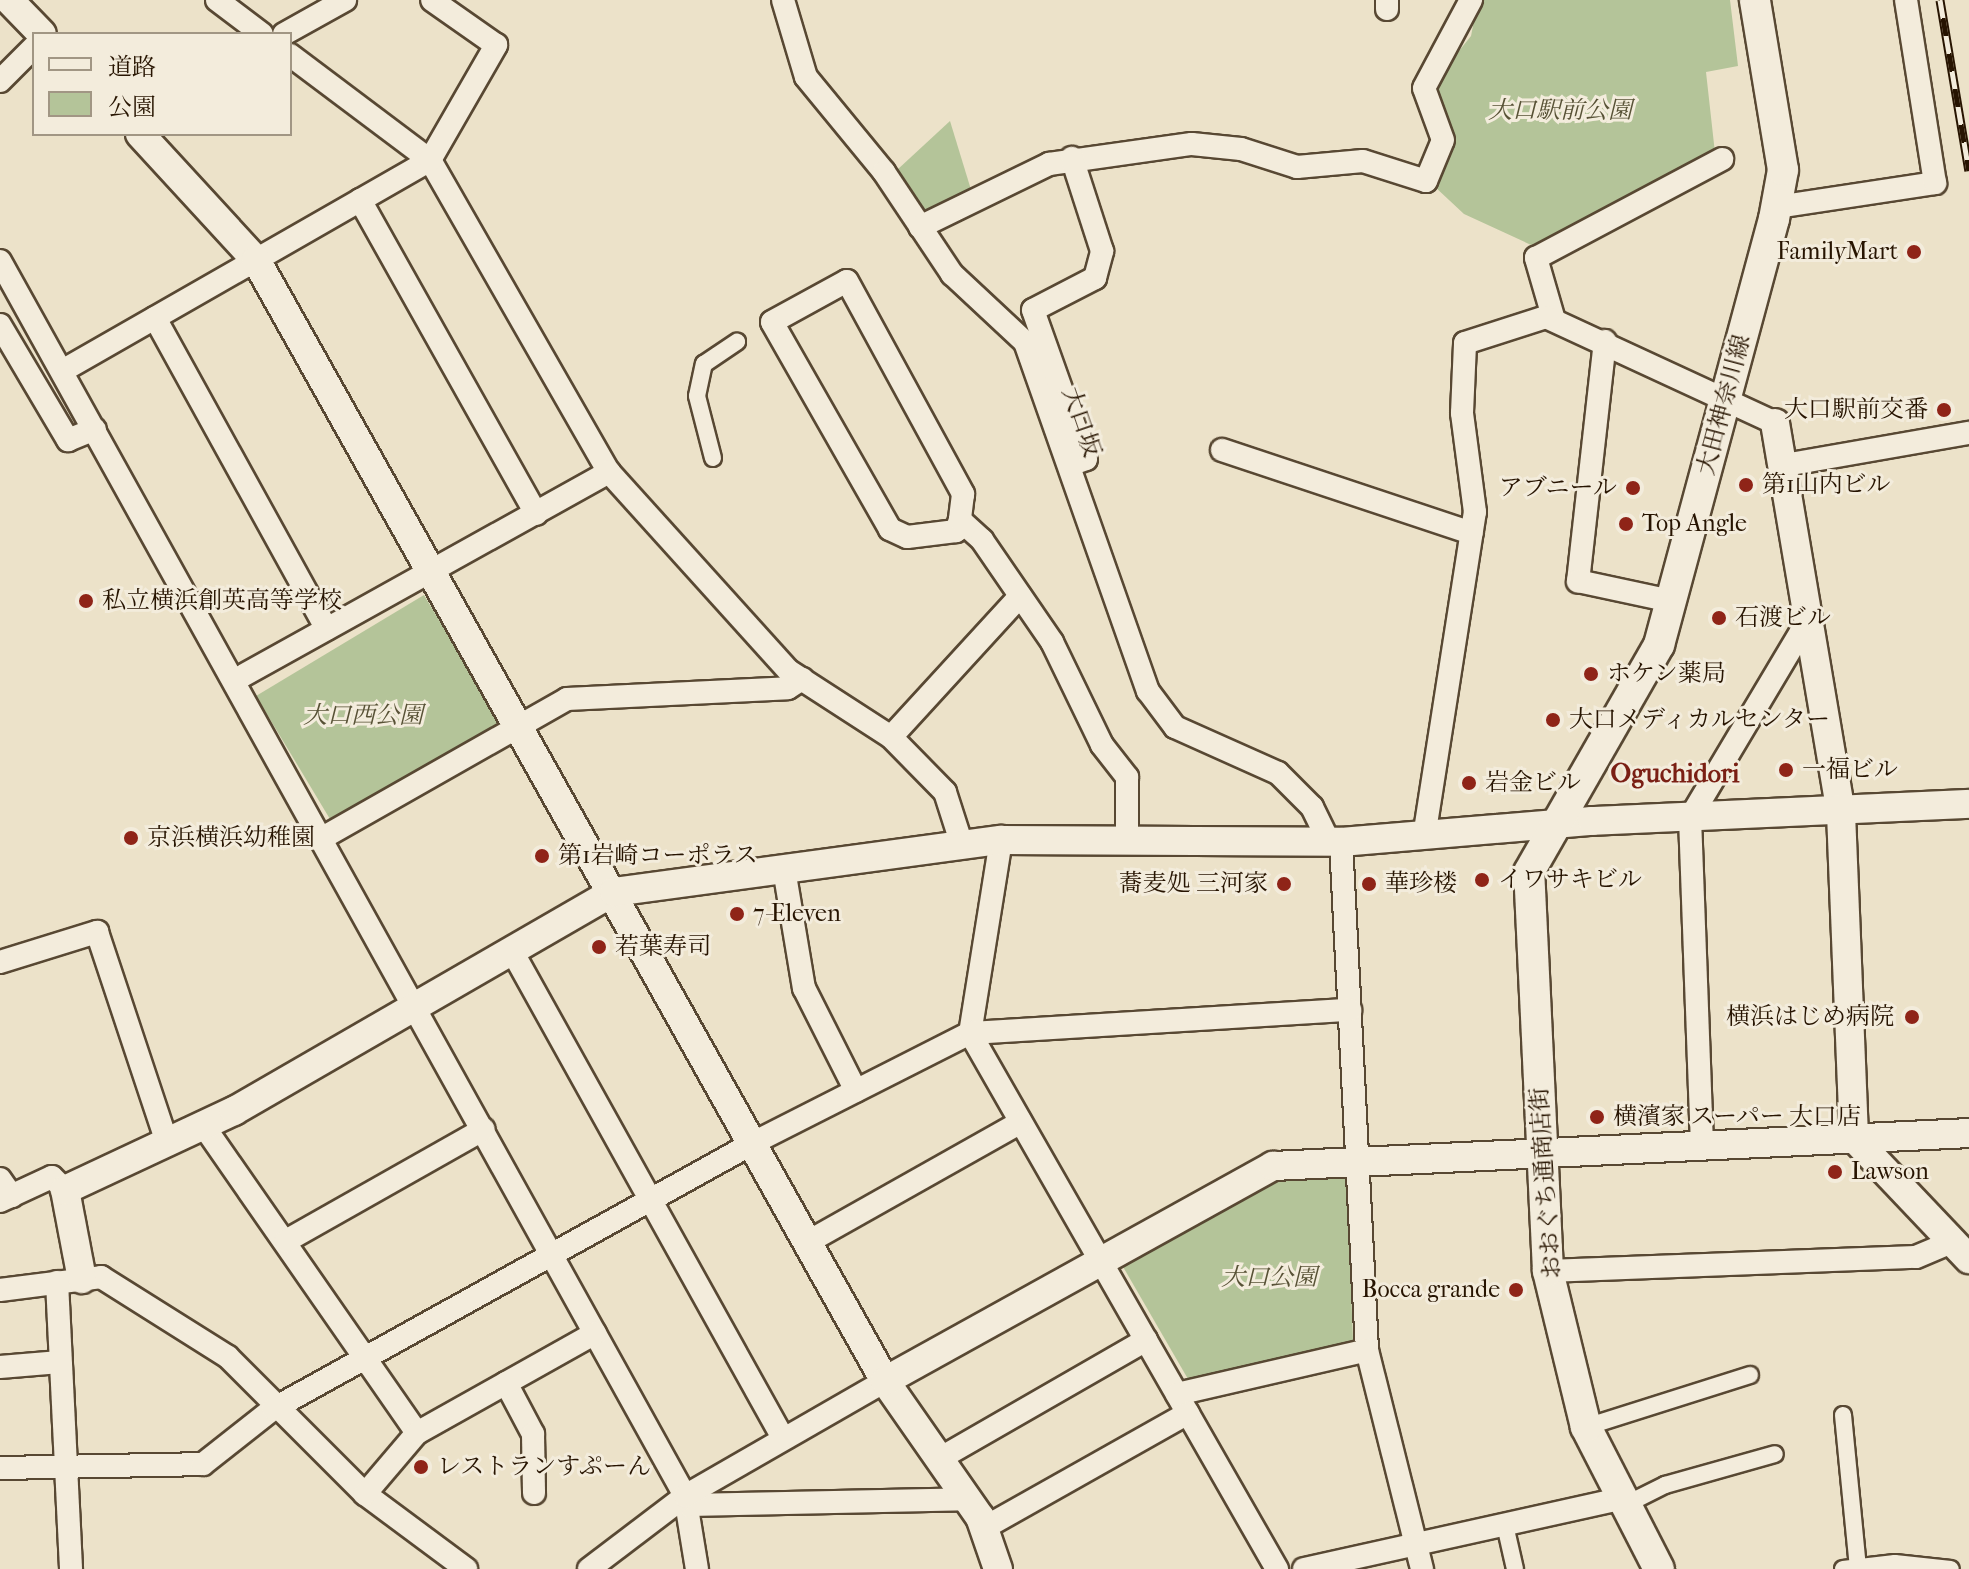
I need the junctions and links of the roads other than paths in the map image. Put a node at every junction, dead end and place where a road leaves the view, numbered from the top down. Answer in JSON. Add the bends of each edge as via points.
{"nodes":[{"id":1,"x":9,"y":0,"type":"edge"},
{"id":2,"x":217,"y":0,"type":"edge"},
{"id":3,"x":345,"y":0,"type":"edge"},
{"id":4,"x":432,"y":0,"type":"edge"},
{"id":5,"x":783,"y":0,"type":"edge"},
{"id":6,"x":1471,"y":0,"type":"edge"},
{"id":7,"x":1755,"y":0,"type":"edge"},
{"id":8,"x":1906,"y":0,"type":"edge"},
{"id":9,"x":40,"y":32,"type":"edge"},
{"id":10,"x":259,"y":32,"type":"edge"},
{"id":11,"x":288,"y":32,"type":"edge"},
{"id":12,"x":32,"y":49,"type":"edge"},
{"id":13,"x":292,"y":56,"type":"edge"},
{"id":14,"x":0,"y":81,"type":"edge"},
{"id":15,"x":153,"y":138,"type":"edge"},
{"id":16,"x":1072,"y":158,"type":"junction"},
{"id":17,"x":1722,"y":159,"type":"dead end"},
{"id":18,"x":430,"y":160,"type":"junction"},
{"id":19,"x":360,"y":200,"type":"junction"},
{"id":20,"x":1777,"y":207,"type":"junction"},
{"id":21,"x":920,"y":227,"type":"junction"},
{"id":22,"x":256,"y":260,"type":"junction"},
{"id":23,"x":0,"y":261,"type":"edge"},
{"id":24,"x":155,"y":318,"type":"junction"},
{"id":25,"x":1554,"y":320,"type":"junction"},
{"id":26,"x":0,"y":325,"type":"edge"},
{"id":27,"x":1605,"y":341,"type":"junction"},
{"id":28,"x":737,"y":342,"type":"dead end"},
{"id":29,"x":62,"y":371,"type":"junction"},
{"id":30,"x":1726,"y":397,"type":"junction"},
{"id":31,"x":1775,"y":423,"type":"joint"},
{"id":32,"x":95,"y":429,"type":"junction"},
{"id":33,"x":1969,"y":433,"type":"edge"},
{"id":34,"x":1222,"y":450,"type":"dead end"},
{"id":35,"x":713,"y":458,"type":"dead end"},
{"id":36,"x":1069,"y":465,"type":"junction"},
{"id":37,"x":1785,"y":465,"type":"junction"},
{"id":38,"x":609,"y":472,"type":"junction"},
{"id":39,"x":536,"y":514,"type":"junction"},
{"id":40,"x":960,"y":520,"type":"junction"},
{"id":41,"x":1472,"y":533,"type":"junction"},
{"id":42,"x":432,"y":572,"type":"junction"},
{"id":43,"x":1020,"y":596,"type":"junction"},
{"id":44,"x":1671,"y":601,"type":"junction"},
{"id":45,"x":1811,"y":627,"type":"junction"},
{"id":46,"x":327,"y":629,"type":"junction"},
{"id":47,"x":237,"y":679,"type":"junction"},
{"id":48,"x":802,"y":679,"type":"junction"},
{"id":49,"x":519,"y":726,"type":"junction"},
{"id":50,"x":891,"y":737,"type":"junction"},
{"id":51,"x":1969,"y":804,"type":"edge"},
{"id":52,"x":1841,"y":813,"type":"junction"},
{"id":53,"x":1690,"y":818,"type":"junction"},
{"id":54,"x":1552,"y":830,"type":"junction"},
{"id":55,"x":324,"y":837,"type":"junction"},
{"id":56,"x":1424,"y":837,"type":"junction"},
{"id":57,"x":1001,"y":840,"type":"junction"},
{"id":58,"x":1127,"y":841,"type":"junction"},
{"id":59,"x":1335,"y":842,"type":"junction"},
{"id":60,"x":962,"y":845,"type":"junction"},
{"id":61,"x":784,"y":869,"type":"junction"},
{"id":62,"x":614,"y":892,"type":"junction"},
{"id":63,"x":512,"y":951,"type":"junction"},
{"id":64,"x":0,"y":962,"type":"edge"},
{"id":65,"x":417,"y":1005,"type":"junction"},
{"id":66,"x":1350,"y":1010,"type":"junction"},
{"id":67,"x":970,"y":1033,"type":"junction"},
{"id":68,"x":856,"y":1091,"type":"junction"},
{"id":69,"x":1021,"y":1122,"type":"junction"},
{"id":70,"x":203,"y":1125,"type":"junction"},
{"id":71,"x":484,"y":1129,"type":"junction"},
{"id":72,"x":1969,"y":1133,"type":"edge"},
{"id":73,"x":1854,"y":1138,"type":"junction"},
{"id":74,"x":167,"y":1142,"type":"junction"},
{"id":75,"x":753,"y":1143,"type":"junction"},
{"id":76,"x":1702,"y":1145,"type":"junction"},
{"id":77,"x":1542,"y":1152,"type":"junction"},
{"id":78,"x":1358,"y":1161,"type":"junction"},
{"id":79,"x":65,"y":1190,"type":"junction"},
{"id":80,"x":4,"y":1192,"type":"edge"},
{"id":81,"x":650,"y":1200,"type":"junction"},
{"id":82,"x":286,"y":1241,"type":"junction"},
{"id":83,"x":808,"y":1242,"type":"junction"},
{"id":84,"x":1960,"y":1250,"type":"edge"},
{"id":85,"x":551,"y":1255,"type":"junction"},
{"id":86,"x":1101,"y":1262,"type":"junction"},
{"id":87,"x":1548,"y":1271,"type":"junction"},
{"id":88,"x":69,"y":1281,"type":"junction"},
{"id":89,"x":0,"y":1290,"type":"edge"},
{"id":90,"x":595,"y":1333,"type":"junction"},
{"id":91,"x":1146,"y":1340,"type":"junction"},
{"id":92,"x":1367,"y":1350,"type":"junction"},
{"id":93,"x":367,"y":1356,"type":"junction"},
{"id":94,"x":60,"y":1362,"type":"junction"},
{"id":95,"x":0,"y":1367,"type":"edge"},
{"id":96,"x":1750,"y":1375,"type":"dead end"},
{"id":97,"x":885,"y":1381,"type":"junction"},
{"id":98,"x":506,"y":1383,"type":"junction"},
{"id":99,"x":1182,"y":1404,"type":"junction"},
{"id":100,"x":273,"y":1409,"type":"junction"},
{"id":101,"x":1843,"y":1415,"type":"dead end"},
{"id":102,"x":1586,"y":1427,"type":"junction"},
{"id":103,"x":417,"y":1433,"type":"junction"},
{"id":104,"x":783,"y":1438,"type":"junction"},
{"id":105,"x":1775,"y":1454,"type":"dead end"},
{"id":106,"x":939,"y":1459,"type":"junction"},
{"id":107,"x":65,"y":1465,"type":"junction"},
{"id":108,"x":0,"y":1468,"type":"edge"},
{"id":109,"x":534,"y":1493,"type":"dead end"},
{"id":110,"x":365,"y":1494,"type":"junction"},
{"id":111,"x":968,"y":1499,"type":"junction"},
{"id":112,"x":686,"y":1500,"type":"junction"},
{"id":113,"x":1623,"y":1502,"type":"junction"},
{"id":114,"x":1505,"y":1525,"type":"junction"},
{"id":115,"x":984,"y":1528,"type":"junction"},
{"id":116,"x":1416,"y":1544,"type":"junction"},
{"id":117,"x":1851,"y":1568,"type":"edge"},
{"id":118,"x":71,"y":1569,"type":"edge"},
{"id":119,"x":466,"y":1569,"type":"edge"},
{"id":120,"x":589,"y":1569,"type":"edge"},
{"id":121,"x":697,"y":1569,"type":"edge"},
{"id":122,"x":998,"y":1569,"type":"edge"},
{"id":123,"x":1277,"y":1569,"type":"edge"},
{"id":124,"x":1304,"y":1569,"type":"edge"},
{"id":125,"x":1422,"y":1569,"type":"edge"},
{"id":126,"x":1515,"y":1569,"type":"edge"},
{"id":127,"x":1659,"y":1569,"type":"edge"},
{"id":128,"x":1951,"y":1569,"type":"edge"}],
"edges":[{"from":1,"to":9,"type":"street"},
{"from":2,"to":10,"type":"street"},
{"from":3,"to":11,"type":"street"},
{"from":4,"to":18,"type":"street","via":[[496,45]]},
{"from":5,"to":21,"type":"street","name":"大口坂","via":[[806,77]]},
{"from":6,"to":16,"type":"street","via":[[1424,88],[1443,140],[1426,181],[1363,161],[1297,167],[1241,149],[1192,144]]},
{"from":7,"to":20,"type":"main road","name":"大田神奈川線","via":[[1783,170]]},
{"from":8,"to":20,"type":"street","via":[[1935,183]]},
{"from":12,"to":14,"type":"street"},
{"from":13,"to":18,"type":"street"},
{"from":15,"to":22,"type":"street"},
{"from":16,"to":21,"type":"street"},
{"from":16,"to":36,"type":"street","via":[[1102,251],[1095,278],[1033,310],[1086,459]]},
{"from":17,"to":25,"type":"street","via":[[1536,258]]},
{"from":18,"to":19,"type":"street"},
{"from":18,"to":38,"type":"street"},
{"from":19,"to":22,"type":"street"},
{"from":19,"to":39,"type":"street"},
{"from":20,"to":30,"type":"main road","name":"大田神奈川線"},
{"from":21,"to":36,"type":"street","name":"大口坂","via":[[952,274],[1025,342]]},
{"from":22,"to":24,"type":"street"},
{"from":22,"to":42,"type":"street"},
{"from":23,"to":29,"type":"street"},
{"from":24,"to":29,"type":"street"},
{"from":24,"to":46,"type":"street"},
{"from":25,"to":27,"type":"street"},
{"from":25,"to":41,"type":"street","via":[[1521,322],[1465,343],[1460,364]]},
{"from":26,"to":32,"type":"street","via":[[68,440]]},
{"from":27,"to":30,"type":"street"},
{"from":27,"to":44,"type":"street","via":[[1578,581]]},
{"from":28,"to":35,"type":"street","via":[[704,364],[697,396]]},
{"from":29,"to":32,"type":"street"},
{"from":30,"to":31,"type":"street"},
{"from":30,"to":44,"type":"main road","name":"大田神奈川線"},
{"from":31,"to":37,"type":"street"},
{"from":32,"to":47,"type":"street"},
{"from":33,"to":37,"type":"street"},
{"from":34,"to":41,"type":"street"},
{"from":36,"to":59,"type":"street","name":"大口坂","via":[[1148,691],[1162,712],[1195,737],[1278,773],[1312,807]]},
{"from":37,"to":45,"type":"street"},
{"from":38,"to":39,"type":"street"},
{"from":38,"to":48,"type":"street"},
{"from":39,"to":42,"type":"street"},
{"from":40,"to":40,"type":"street","via":[[963,494],[847,281],[772,322],[890,529],[907,537],[956,531]]},
{"from":40,"to":43,"type":"street"},
{"from":41,"to":56,"type":"street"},
{"from":42,"to":46,"type":"street"},
{"from":42,"to":49,"type":"street"},
{"from":43,"to":50,"type":"street"},
{"from":43,"to":58,"type":"street","via":[[1127,777]]},
{"from":44,"to":54,"type":"main road","name":"大田神奈川線","via":[[1659,645]]},
{"from":45,"to":52,"type":"street"},
{"from":45,"to":53,"type":"street","via":[[1801,632]]},
{"from":46,"to":47,"type":"street"},
{"from":47,"to":55,"type":"street"},
{"from":48,"to":49,"type":"street","via":[[788,688],[567,699]]},
{"from":48,"to":50,"type":"street"},
{"from":49,"to":55,"type":"street"},
{"from":49,"to":62,"type":"street"},
{"from":50,"to":60,"type":"street","via":[[945,792]]},
{"from":51,"to":52,"type":"street"},
{"from":52,"to":53,"type":"street"},
{"from":52,"to":73,"type":"street"},
{"from":53,"to":54,"type":"street"},
{"from":53,"to":76,"type":"street"},
{"from":54,"to":56,"type":"street"},
{"from":54,"to":77,"type":"main road","name":"おおぐち通商店街","via":[[1529,872]]},
{"from":55,"to":65,"type":"street"},
{"from":56,"to":59,"type":"street"},
{"from":57,"to":58,"type":"street"},
{"from":57,"to":60,"type":"street"},
{"from":57,"to":67,"type":"street"},
{"from":58,"to":59,"type":"street"},
{"from":59,"to":66,"type":"street"},
{"from":60,"to":61,"type":"street"},
{"from":61,"to":62,"type":"street"},
{"from":61,"to":68,"type":"street","via":[[804,988]]},
{"from":62,"to":63,"type":"street"},
{"from":62,"to":75,"type":"street"},
{"from":63,"to":65,"type":"street"},
{"from":63,"to":81,"type":"street"},
{"from":64,"to":74,"type":"street","via":[[97,932]]},
{"from":65,"to":70,"type":"street"},
{"from":65,"to":71,"type":"street"},
{"from":66,"to":67,"type":"street"},
{"from":66,"to":78,"type":"street"},
{"from":67,"to":68,"type":"street"},
{"from":67,"to":69,"type":"street"},
{"from":68,"to":75,"type":"street"},
{"from":69,"to":83,"type":"street"},
{"from":69,"to":86,"type":"street"},
{"from":70,"to":74,"type":"street"},
{"from":70,"to":82,"type":"street"},
{"from":71,"to":82,"type":"street"},
{"from":71,"to":85,"type":"street"},
{"from":72,"to":73,"type":"street"},
{"from":73,"to":76,"type":"street"},
{"from":73,"to":84,"type":"street"},
{"from":74,"to":79,"type":"street"},
{"from":75,"to":81,"type":"street"},
{"from":75,"to":83,"type":"street"},
{"from":76,"to":77,"type":"street"},
{"from":77,"to":78,"type":"street"},
{"from":77,"to":87,"type":"main road","name":"おおぐち通商店街"},
{"from":78,"to":86,"type":"street","via":[[1273,1166]]},
{"from":78,"to":92,"type":"street"},
{"from":79,"to":80,"type":"street","via":[[52,1177]]},
{"from":79,"to":88,"type":"street"},
{"from":81,"to":85,"type":"street"},
{"from":81,"to":104,"type":"street"},
{"from":82,"to":93,"type":"street"},
{"from":83,"to":97,"type":"street"},
{"from":84,"to":87,"type":"street","via":[[1916,1257]]},
{"from":85,"to":90,"type":"street"},
{"from":85,"to":93,"type":"street"},
{"from":86,"to":91,"type":"street"},
{"from":86,"to":97,"type":"street"},
{"from":87,"to":102,"type":"main road","name":"おおぐち通商店街"},
{"from":88,"to":89,"type":"street"},
{"from":88,"to":94,"type":"street"},
{"from":88,"to":100,"type":"street","via":[[101,1277],[228,1357]]},
{"from":90,"to":98,"type":"street"},
{"from":90,"to":112,"type":"street"},
{"from":91,"to":99,"type":"street"},
{"from":91,"to":106,"type":"street"},
{"from":92,"to":99,"type":"street"},
{"from":92,"to":116,"type":"street"},
{"from":93,"to":100,"type":"street"},
{"from":93,"to":103,"type":"street"},
{"from":94,"to":95,"type":"street"},
{"from":94,"to":107,"type":"street"},
{"from":96,"to":102,"type":"street"},
{"from":97,"to":104,"type":"street"},
{"from":97,"to":106,"type":"street"},
{"from":98,"to":103,"type":"street"},
{"from":98,"to":109,"type":"street","via":[[533,1434]]},
{"from":99,"to":115,"type":"street"},
{"from":99,"to":123,"type":"street"},
{"from":100,"to":107,"type":"street","via":[[203,1464]]},
{"from":100,"to":110,"type":"street"},
{"from":101,"to":117,"type":"street"},
{"from":102,"to":113,"type":"main road","name":"おおぐち通商店街"},
{"from":103,"to":110,"type":"street"},
{"from":104,"to":112,"type":"street"},
{"from":105,"to":113,"type":"street"},
{"from":106,"to":111,"type":"street"},
{"from":107,"to":108,"type":"street"},
{"from":107,"to":118,"type":"street"},
{"from":110,"to":119,"type":"street"},
{"from":111,"to":112,"type":"street"},
{"from":111,"to":115,"type":"street"},
{"from":112,"to":120,"type":"street"},
{"from":112,"to":121,"type":"street"},
{"from":113,"to":114,"type":"street"},
{"from":113,"to":127,"type":"main road","name":"おおぐち通商店街"},
{"from":114,"to":116,"type":"street"},
{"from":114,"to":126,"type":"street"},
{"from":115,"to":122,"type":"street"},
{"from":116,"to":124,"type":"street"},
{"from":116,"to":125,"type":"street"},
{"from":117,"to":128,"type":"street","via":[[1929,1563]]}]}
